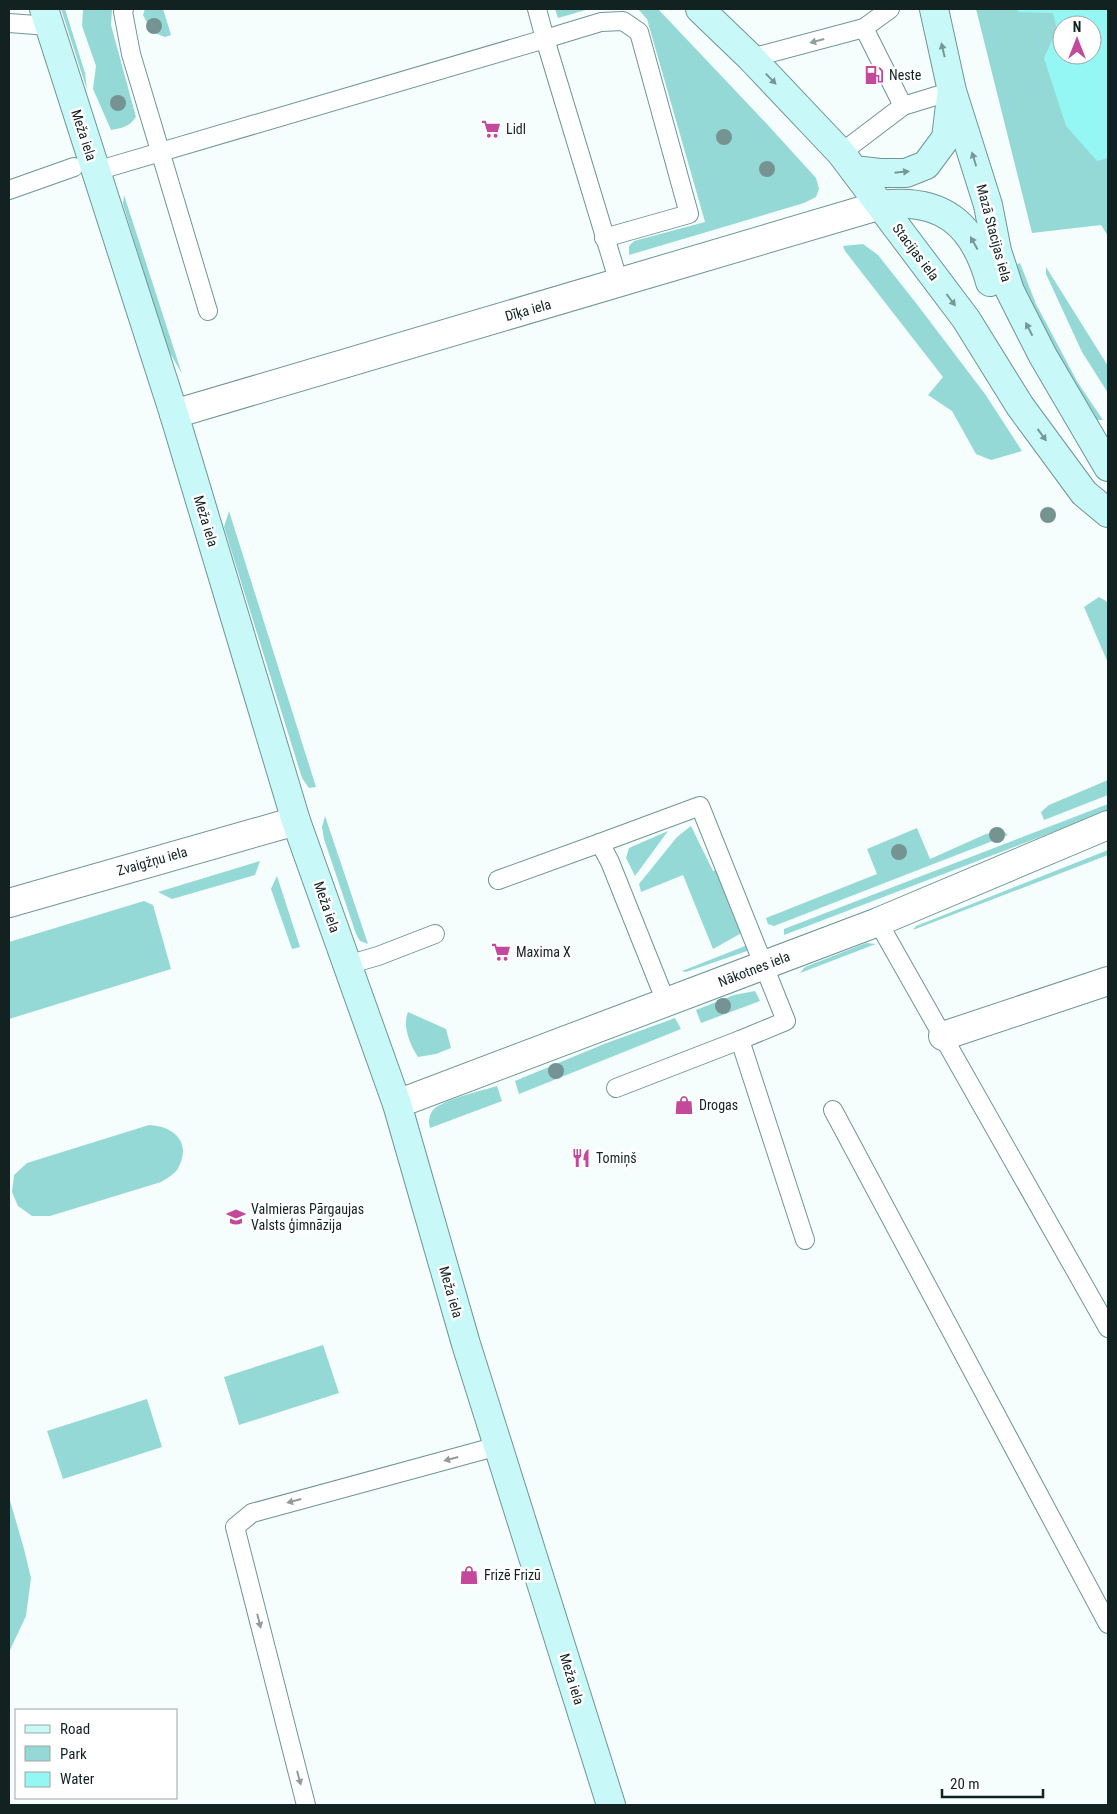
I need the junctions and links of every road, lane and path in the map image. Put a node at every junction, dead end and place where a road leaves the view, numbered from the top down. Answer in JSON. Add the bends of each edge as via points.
{"nodes":[{"id":1,"x":124,"y":9,"type":"edge"},
{"id":2,"x":537,"y":9,"type":"edge"},
{"id":3,"x":700,"y":9,"type":"edge"},
{"id":4,"x":890,"y":9,"type":"edge"},
{"id":5,"x":934,"y":9,"type":"edge"},
{"id":6,"x":46,"y":17,"type":"edge"},
{"id":7,"x":9,"y":23,"type":"edge"},
{"id":8,"x":864,"y":28,"type":"junction"},
{"id":9,"x":545,"y":39,"type":"junction"},
{"id":10,"x":751,"y":58,"type":"junction"},
{"id":11,"x":952,"y":91,"type":"junction"},
{"id":12,"x":903,"y":106,"type":"junction"},
{"id":13,"x":161,"y":152,"type":"junction"},
{"id":14,"x":848,"y":161,"type":"junction"},
{"id":15,"x":85,"y":169,"type":"junction"},
{"id":16,"x":9,"y":190,"type":"edge"},
{"id":17,"x":881,"y":205,"type":"junction"},
{"id":18,"x":604,"y":238,"type":"junction"},
{"id":19,"x":619,"y":283,"type":"junction"},
{"id":20,"x":208,"y":311,"type":"dead end"},
{"id":21,"x":174,"y":414,"type":"junction"},
{"id":22,"x":1079,"y":417,"type":"junction"},
{"id":23,"x":1108,"y":467,"type":"edge"},
{"id":24,"x":1108,"y":513,"type":"edge"},
{"id":25,"x":296,"y":821,"type":"junction"},
{"id":26,"x":1108,"y":825,"type":"edge"},
{"id":27,"x":600,"y":843,"type":"junction"},
{"id":28,"x":498,"y":880,"type":"dead end"},
{"id":29,"x":9,"y":903,"type":"edge"},
{"id":30,"x":878,"y":922,"type":"junction"},
{"id":31,"x":435,"y":934,"type":"dead end"},
{"id":32,"x":347,"y":964,"type":"junction"},
{"id":33,"x":764,"y":965,"type":"junction"},
{"id":34,"x":1108,"y":981,"type":"edge"},
{"id":35,"x":666,"y":1002,"type":"junction"},
{"id":36,"x":943,"y":1036,"type":"junction"},
{"id":37,"x":740,"y":1040,"type":"junction"},
{"id":38,"x":616,"y":1088,"type":"dead end"},
{"id":39,"x":397,"y":1104,"type":"junction"},
{"id":40,"x":833,"y":1110,"type":"dead end"},
{"id":41,"x":805,"y":1240,"type":"dead end"},
{"id":42,"x":1108,"y":1328,"type":"edge"},
{"id":43,"x":498,"y":1446,"type":"junction"},
{"id":44,"x":1106,"y":1613,"type":"edge"},
{"id":45,"x":306,"y":1805,"type":"edge"},
{"id":46,"x":611,"y":1805,"type":"edge"}],
"edges":[{"from":1,"to":13,"type":"lane","via":[[131,54]]},
{"from":2,"to":9,"type":"lane"},
{"from":3,"to":10,"type":"street","name":"Stacijas iela"},
{"from":4,"to":8,"type":"lane"},
{"from":11,"to":5,"type":"street","name":"Mazā Stacijas iela","one_way":true},
{"from":6,"to":7,"type":"lane"},
{"from":6,"to":15,"type":"street","name":"Meža iela"},
{"from":8,"to":10,"type":"lane","one_way":true},
{"from":8,"to":12,"type":"lane"},
{"from":9,"to":13,"type":"lane"},
{"from":9,"to":18,"type":"lane"},
{"from":9,"to":18,"type":"lane","via":[[601,22],[622,21],[638,32],[689,214]]},
{"from":10,"to":14,"type":"street","name":"Stacijas iela","one_way":true},
{"from":11,"to":12,"type":"lane"},
{"from":14,"to":11,"type":"street","one_way":true,"via":[[880,173],[906,173],[926,165],[946,138]]},
{"from":22,"to":11,"type":"street","name":"Mazā Stacijas iela","one_way":true,"via":[[1010,291],[997,252],[988,205]]},
{"from":12,"to":14,"type":"lane"},
{"from":13,"to":15,"type":"lane"},
{"from":13,"to":20,"type":"lane"},
{"from":14,"to":17,"type":"street","name":"Stacijas iela"},
{"from":15,"to":16,"type":"lane"},
{"from":15,"to":21,"type":"street","name":"Meža iela"},
{"from":17,"to":19,"type":"street","name":"Dīķa iela"},
{"from":22,"to":17,"type":"street","one_way":true,"via":[[1052,391],[1019,349],[1001,314],[985,265],[972,238],[955,219],[928,205],[902,202]]},
{"from":17,"to":24,"type":"street","name":"Stacijas iela","one_way":true,"via":[[966,319],[1020,406],[1078,485]]},
{"from":18,"to":19,"type":"lane"},
{"from":19,"to":21,"type":"street","name":"Dīķa iela"},
{"from":21,"to":25,"type":"street","name":"Meža iela"},
{"from":22,"to":23,"type":"street","name":"Mazā Stacijas iela"},
{"from":25,"to":29,"type":"street","name":"Zvaigžņu iela"},
{"from":25,"to":32,"type":"street","name":"Meža iela"},
{"from":26,"to":30,"type":"street","name":"Nākotnes iela"},
{"from":27,"to":28,"type":"lane"},
{"from":27,"to":33,"type":"lane","via":[[700,806]]},
{"from":27,"to":35,"type":"lane"},
{"from":30,"to":33,"type":"street","name":"Nākotnes iela"},
{"from":30,"to":36,"type":"lane"},
{"from":31,"to":32,"type":"lane"},
{"from":32,"to":39,"type":"street","name":"Meža iela"},
{"from":33,"to":35,"type":"street","name":"Nākotnes iela"},
{"from":33,"to":37,"type":"lane","via":[[786,1021]]},
{"from":34,"to":36,"type":"street"},
{"from":35,"to":39,"type":"street","name":"Nākotnes iela"},
{"from":36,"to":42,"type":"lane"},
{"from":37,"to":38,"type":"lane"},
{"from":37,"to":41,"type":"lane"},
{"from":39,"to":43,"type":"street","name":"Meža iela"},
{"from":40,"to":44,"type":"lane"},
{"from":43,"to":45,"type":"lane","one_way":true,"via":[[252,1512],[235,1527]]},
{"from":43,"to":46,"type":"street","name":"Meža iela"}]}
